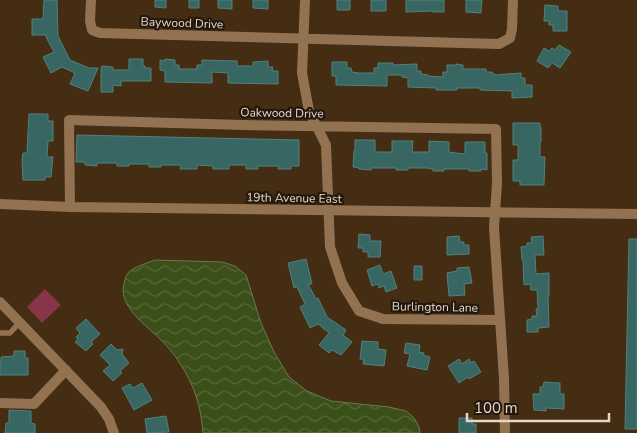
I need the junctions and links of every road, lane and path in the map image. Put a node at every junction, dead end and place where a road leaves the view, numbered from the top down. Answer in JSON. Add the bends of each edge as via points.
{"nodes":[{"id":1,"x":91,"y":0,"type":"edge"},
{"id":2,"x":305,"y":0,"type":"edge"},
{"id":3,"x":513,"y":0,"type":"edge"},
{"id":4,"x":303,"y":38,"type":"junction"},
{"id":5,"x":316,"y":126,"type":"junction"},
{"id":6,"x":0,"y":204,"type":"edge"},
{"id":7,"x":70,"y":207,"type":"junction"},
{"id":8,"x":329,"y":211,"type":"junction"},
{"id":9,"x":495,"y":213,"type":"junction"},
{"id":10,"x":637,"y":214,"type":"edge"},
{"id":11,"x":0,"y":302,"type":"edge"},
{"id":12,"x":500,"y":320,"type":"junction"},
{"id":13,"x":20,"y":322,"type":"junction"},
{"id":14,"x":0,"y":333,"type":"edge"},
{"id":15,"x":66,"y":370,"type":"junction"},
{"id":16,"x":0,"y":403,"type":"edge"},
{"id":17,"x":114,"y":433,"type":"edge"},
{"id":18,"x":506,"y":433,"type":"edge"}],
"edges":[{"from":1,"to":4,"type":"street","name":"Baywood Drive","via":[[92,30],[100,33]]},
{"from":2,"to":4,"type":"street","name":"Burlington Lane"},
{"from":3,"to":4,"type":"street","via":[[510,38],[499,44]]},
{"from":4,"to":5,"type":"street","name":"Burlington Lane","via":[[302,73],[309,110]]},
{"from":5,"to":7,"type":"street","name":"Oakwood Drive","via":[[70,120]]},
{"from":5,"to":8,"type":"street","name":"Burlington Lane","via":[[326,145]]},
{"from":5,"to":9,"type":"street","name":"Oakwood Drive","via":[[496,129]]},
{"from":6,"to":7,"type":"street","name":"19th Avenue East"},
{"from":7,"to":8,"type":"street","name":"19th Avenue East"},
{"from":8,"to":9,"type":"street","name":"19th Avenue East"},
{"from":8,"to":12,"type":"street","name":"Burlington Lane","via":[[330,247],[342,283],[359,312],[383,319]]},
{"from":9,"to":10,"type":"street","name":"19th Avenue East"},
{"from":9,"to":12,"type":"street"},
{"from":11,"to":13,"type":"street"},
{"from":12,"to":18,"type":"street"},
{"from":13,"to":14,"type":"lane","via":[[10,333]]},
{"from":13,"to":15,"type":"street"},
{"from":15,"to":16,"type":"street","via":[[34,404]]},
{"from":15,"to":17,"type":"street","via":[[101,407]]}]}
